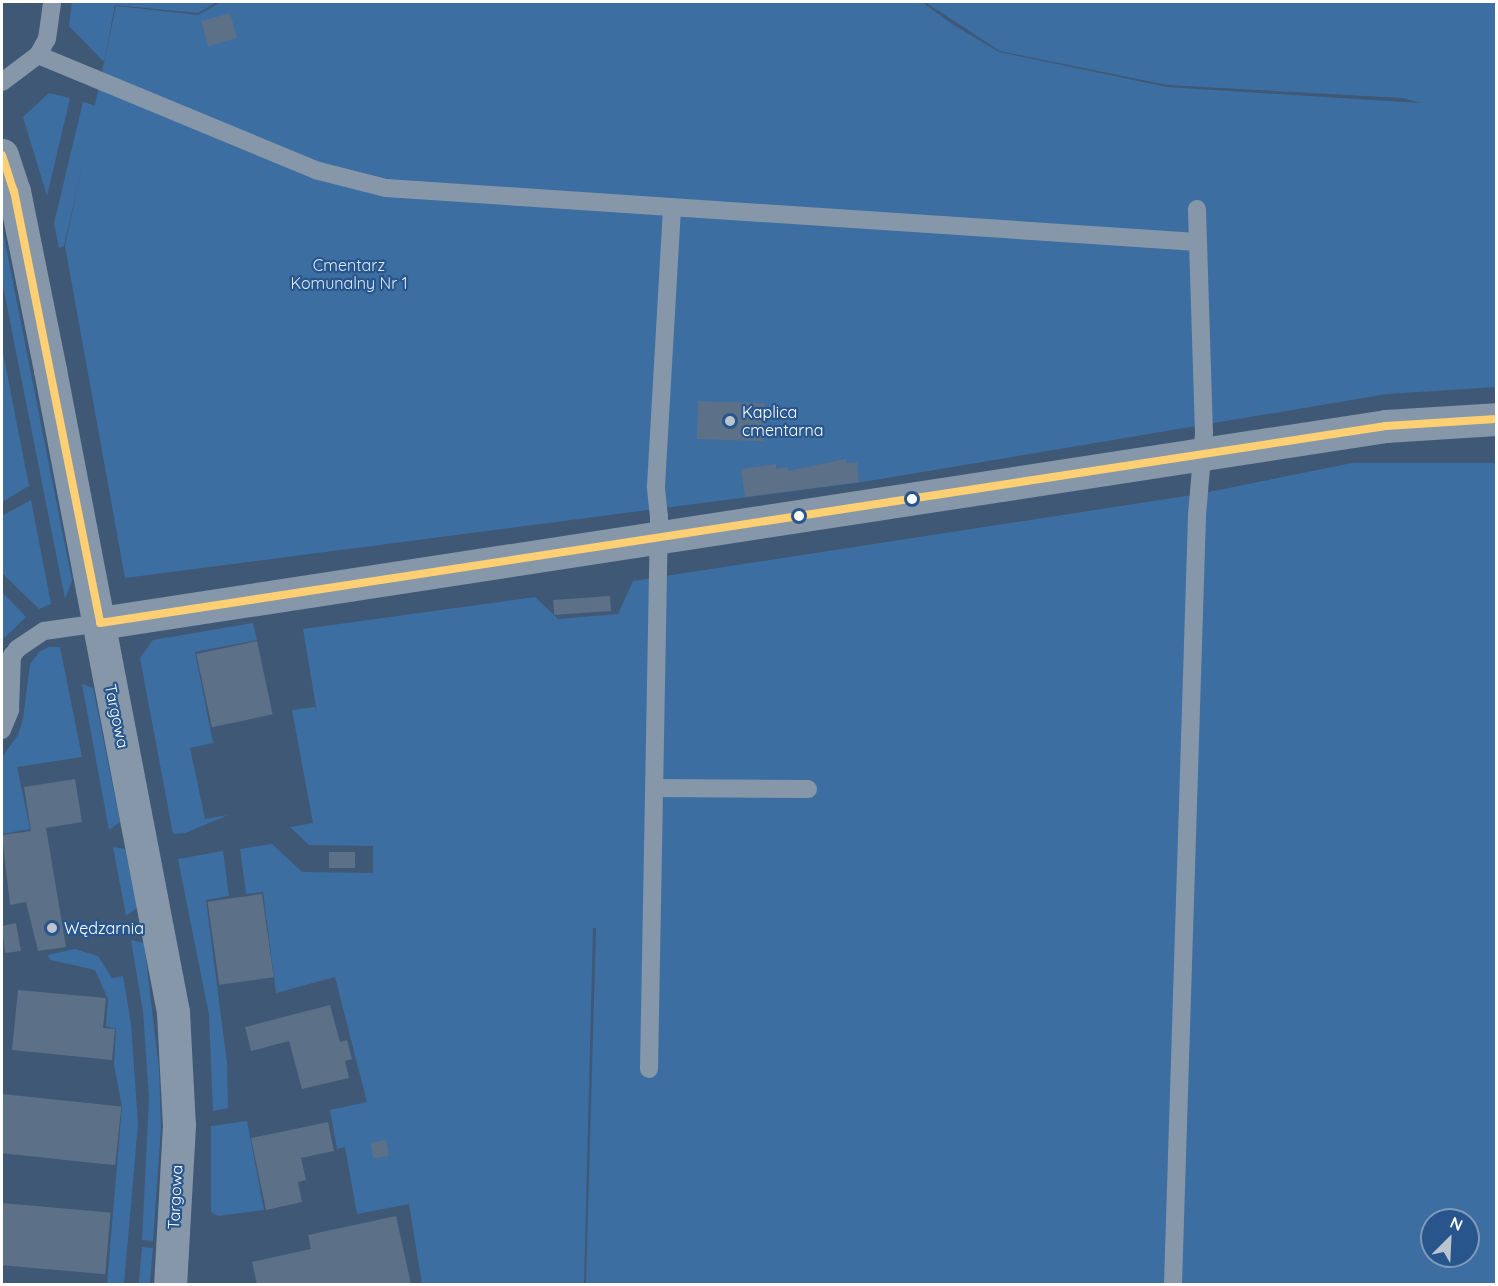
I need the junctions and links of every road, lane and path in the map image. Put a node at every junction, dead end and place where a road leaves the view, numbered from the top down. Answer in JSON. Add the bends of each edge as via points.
{"nodes":[{"id":1,"x":52,"y":2,"type":"edge"},
{"id":2,"x":38,"y":55,"type":"junction"},
{"id":3,"x":2,"y":82,"type":"edge"},
{"id":4,"x":2,"y":154,"type":"edge"},
{"id":5,"x":672,"y":209,"type":"junction"},
{"id":6,"x":1197,"y":209,"type":"dead end"},
{"id":7,"x":1197,"y":242,"type":"junction"},
{"id":8,"x":1497,"y":419,"type":"edge"},
{"id":9,"x":1203,"y":454,"type":"junction"},
{"id":10,"x":658,"y":537,"type":"junction"},
{"id":11,"x":100,"y":622,"type":"junction"},
{"id":12,"x":7,"y":663,"type":"edge"},
{"id":13,"x":2,"y":730,"type":"edge"},
{"id":14,"x":655,"y":788,"type":"junction"},
{"id":15,"x":808,"y":789,"type":"dead end"},
{"id":16,"x":649,"y":1069,"type":"dead end"},
{"id":17,"x":170,"y":1284,"type":"edge"},
{"id":18,"x":1173,"y":1284,"type":"edge"}],
"edges":[{"from":1,"to":2,"type":"lane","via":[[47,39]]},
{"from":2,"to":3,"type":"lane"},
{"from":2,"to":5,"type":"lane","via":[[286,159],[345,179],[430,192]]},
{"from":4,"to":11,"type":"street","name":"Targowa","via":[[14,191]]},
{"from":5,"to":7,"type":"lane"},
{"from":5,"to":10,"type":"lane","via":[[656,486]]},
{"from":6,"to":7,"type":"lane"},
{"from":7,"to":9,"type":"lane"},
{"from":8,"to":9,"type":"street","via":[[1386,426]]},
{"from":9,"to":10,"type":"street"},
{"from":9,"to":18,"type":"lane","via":[[1197,515]]},
{"from":10,"to":11,"type":"street"},
{"from":10,"to":14,"type":"lane"},
{"from":11,"to":12,"type":"lane","via":[[44,631]]},
{"from":11,"to":17,"type":"street","name":"Targowa","via":[[173,1012],[179,1125]]},
{"from":12,"to":13,"type":"lane","via":[[10,710]]},
{"from":14,"to":15,"type":"lane"},
{"from":14,"to":16,"type":"lane"}]}
